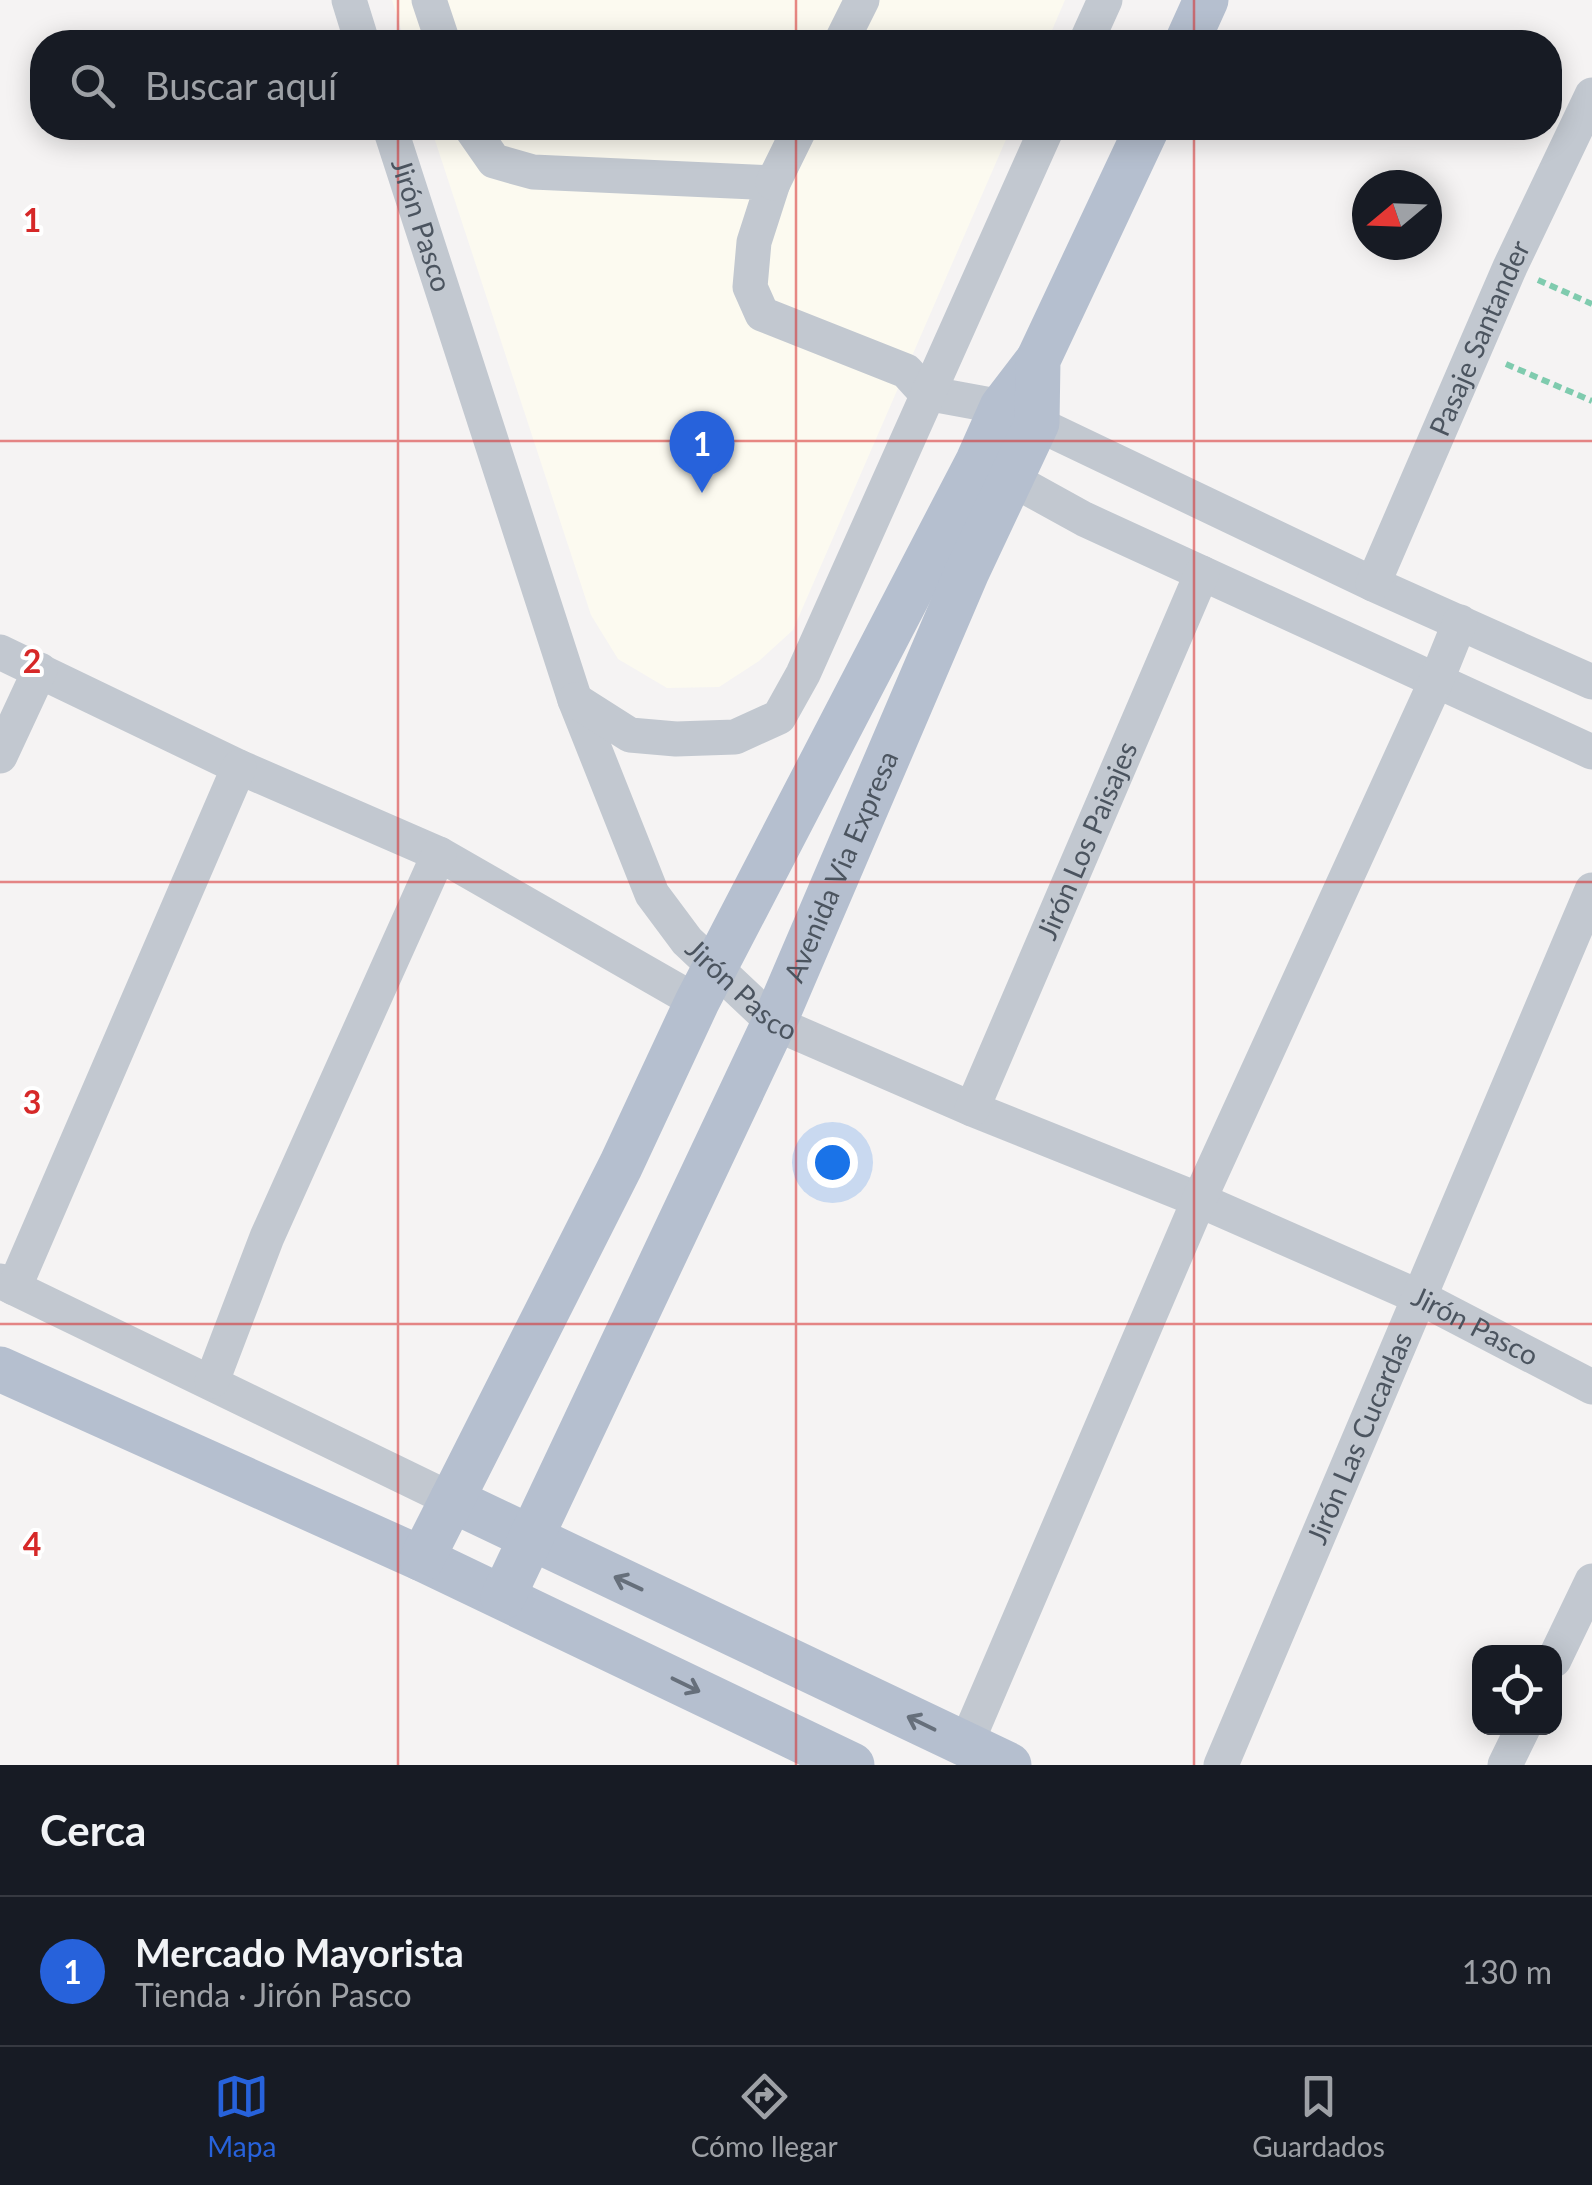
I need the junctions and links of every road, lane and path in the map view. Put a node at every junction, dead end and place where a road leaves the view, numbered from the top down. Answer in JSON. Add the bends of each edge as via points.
{"nodes":[{"id":1,"x":349,"y":0,"type":"edge"},
{"id":2,"x":429,"y":0,"type":"edge"},
{"id":3,"x":862,"y":0,"type":"edge"},
{"id":4,"x":1105,"y":0,"type":"edge"},
{"id":5,"x":1206,"y":0,"type":"edge"},
{"id":6,"x":358,"y":30,"type":"edge"},
{"id":7,"x":439,"y":30,"type":"edge"},
{"id":8,"x":847,"y":30,"type":"edge"},
{"id":9,"x":1091,"y":30,"type":"edge"},
{"id":10,"x":1192,"y":30,"type":"edge"},
{"id":11,"x":1592,"y":95,"type":"edge"},
{"id":12,"x":394,"y":140,"type":"edge"},
{"id":13,"x":479,"y":140,"type":"edge"},
{"id":14,"x":794,"y":140,"type":"edge"},
{"id":15,"x":1042,"y":140,"type":"edge"},
{"id":16,"x":1141,"y":140,"type":"edge"},
{"id":17,"x":773,"y":183,"type":"junction"},
{"id":18,"x":1510,"y":267,"type":"junction"},
{"id":19,"x":1592,"y":304,"type":"edge"},
{"id":20,"x":1473,"y":350,"type":"junction"},
{"id":21,"x":926,"y":393,"type":"junction"},
{"id":22,"x":1592,"y":402,"type":"edge"},
{"id":23,"x":1020,"y":415,"type":"junction"},
{"id":24,"x":995,"y":470,"type":"junction"},
{"id":25,"x":1202,"y":572,"type":"junction"},
{"id":26,"x":1373,"y":584,"type":"junction"},
{"id":27,"x":1460,"y":622,"type":"junction"},
{"id":28,"x":0,"y":652,"type":"edge"},
{"id":29,"x":40,"y":670,"type":"junction"},
{"id":30,"x":1437,"y":679,"type":"junction"},
{"id":31,"x":1592,"y":682,"type":"edge"},
{"id":32,"x":575,"y":700,"type":"junction"},
{"id":33,"x":1592,"y":752,"type":"edge"},
{"id":34,"x":0,"y":756,"type":"edge"},
{"id":35,"x":238,"y":767,"type":"junction"},
{"id":36,"x":439,"y":854,"type":"junction"},
{"id":37,"x":1592,"y":890,"type":"edge"},
{"id":38,"x":707,"y":985,"type":"junction"},
{"id":39,"x":774,"y":1023,"type":"junction"},
{"id":40,"x":972,"y":1109,"type":"junction"},
{"id":41,"x":1199,"y":1200,"type":"junction"},
{"id":42,"x":7,"y":1284,"type":"edge"},
{"id":43,"x":1419,"y":1298,"type":"junction"},
{"id":44,"x":0,"y":1369,"type":"edge"},
{"id":45,"x":212,"y":1381,"type":"junction"},
{"id":46,"x":1592,"y":1388,"type":"edge"},
{"id":47,"x":452,"y":1500,"type":"junction"},
{"id":48,"x":532,"y":1538,"type":"junction"},
{"id":49,"x":422,"y":1558,"type":"junction"},
{"id":50,"x":1592,"y":1581,"type":"edge"},
{"id":51,"x":503,"y":1597,"type":"junction"},
{"id":52,"x":1561,"y":1645,"type":"edge"},
{"id":53,"x":1520,"y":1735,"type":"edge"},
{"id":54,"x":966,"y":1744,"type":"junction"},
{"id":55,"x":852,"y":1765,"type":"edge"},
{"id":56,"x":1009,"y":1765,"type":"edge"},
{"id":57,"x":1221,"y":1765,"type":"edge"},
{"id":58,"x":1505,"y":1765,"type":"edge"}],
"edges":[{"from":1,"to":6,"type":"street"},
{"from":2,"to":7,"type":"street"},
{"from":3,"to":8,"type":"street"},
{"from":4,"to":9,"type":"street"},
{"from":5,"to":10,"type":"main road"},
{"from":11,"to":18,"type":"street","name":"Pasaje Santander"},
{"from":12,"to":32,"type":"street","name":"Jirón Pasco"},
{"from":13,"to":17,"type":"street","via":[[494,161],[533,172]]},
{"from":14,"to":17,"type":"street"},
{"from":15,"to":21,"type":"street"},
{"from":16,"to":23,"type":"main road","via":[[1038,360]]},
{"from":17,"to":21,"type":"street","via":[[754,242],[750,287],[762,314],[906,370]]},
{"from":18,"to":19,"type":"path"},
{"from":18,"to":20,"type":"street","name":"Pasaje Santander"},
{"from":20,"to":22,"type":"path"},
{"from":20,"to":26,"type":"street","name":"Pasaje Santander"},
{"from":21,"to":23,"type":"street"},
{"from":21,"to":32,"type":"street","via":[[779,717],[735,737],[676,739],[630,735]]},
{"from":23,"to":24,"type":"main road"},
{"from":23,"to":26,"type":"street"},
{"from":24,"to":25,"type":"street"},
{"from":24,"to":38,"type":"main road"},
{"from":24,"to":39,"type":"main road","name":"Avenida Via Expresa","via":[[968,572]]},
{"from":25,"to":30,"type":"street"},
{"from":25,"to":40,"type":"street","name":"Jirón Los Paisajes"},
{"from":26,"to":27,"type":"street"},
{"from":27,"to":30,"type":"street"},
{"from":27,"to":31,"type":"street"},
{"from":28,"to":29,"type":"street"},
{"from":29,"to":34,"type":"street"},
{"from":29,"to":35,"type":"street"},
{"from":30,"to":33,"type":"street"},
{"from":30,"to":41,"type":"street"},
{"from":32,"to":38,"type":"street","name":"Jirón Pasco","via":[[652,894],[687,941]]},
{"from":35,"to":36,"type":"street"},
{"from":35,"to":42,"type":"street"},
{"from":36,"to":38,"type":"street"},
{"from":36,"to":45,"type":"street","via":[[267,1237]]},
{"from":37,"to":43,"type":"street","name":"Jirón Las Cucardas"},
{"from":38,"to":39,"type":"street","name":"Jirón Pasco"},
{"from":38,"to":47,"type":"main road"},
{"from":39,"to":40,"type":"street","name":"Jirón Pasco"},
{"from":39,"to":48,"type":"main road","name":"Avenida Via Expresa"},
{"from":40,"to":41,"type":"street","name":"Jirón Pasco"},
{"from":41,"to":43,"type":"street","name":"Jirón Pasco"},
{"from":41,"to":54,"type":"street"},
{"from":42,"to":45,"type":"street"},
{"from":43,"to":46,"type":"street","name":"Jirón Pasco"},
{"from":43,"to":57,"type":"street","name":"Jirón Las Cucardas"},
{"from":44,"to":49,"type":"main road"},
{"from":45,"to":47,"type":"street"},
{"from":47,"to":48,"type":"main road"},
{"from":47,"to":49,"type":"main road"},
{"from":48,"to":51,"type":"main road","name":"Avenida Via Expresa"},
{"from":54,"to":48,"type":"main road","one_way":true},
{"from":49,"to":51,"type":"main road"},
{"from":50,"to":52,"type":"street"},
{"from":51,"to":55,"type":"main road","one_way":true},
{"from":53,"to":58,"type":"street"},
{"from":54,"to":56,"type":"main road"}]}
